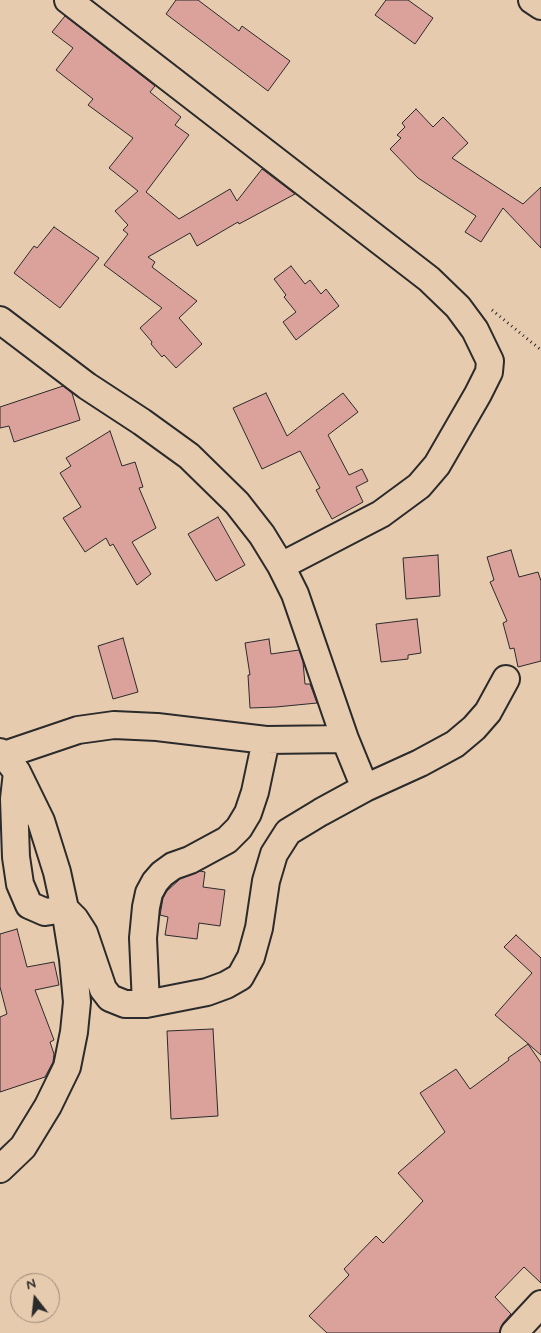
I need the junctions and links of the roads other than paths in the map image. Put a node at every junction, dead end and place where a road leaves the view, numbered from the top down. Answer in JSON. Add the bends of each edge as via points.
{"nodes":[{"id":1,"x":68,"y":0,"type":"edge"},
{"id":2,"x":532,"y":0,"type":"edge"},
{"id":3,"x":541,"y":6,"type":"edge"},
{"id":4,"x":0,"y":320,"type":"edge"},
{"id":5,"x":281,"y":566,"type":"junction"},
{"id":6,"x":506,"y":678,"type":"dead end"},
{"id":7,"x":345,"y":739,"type":"junction"},
{"id":8,"x":266,"y":740,"type":"junction"},
{"id":9,"x":7,"y":760,"type":"edge"},
{"id":10,"x":365,"y":788,"type":"junction"},
{"id":11,"x":64,"y":909,"type":"junction"},
{"id":12,"x":146,"y":1004,"type":"junction"},
{"id":13,"x":0,"y":1168,"type":"edge"},
{"id":14,"x":541,"y":1304,"type":"edge"},
{"id":15,"x":514,"y":1333,"type":"edge"}],
"edges":[{"from":1,"to":5,"type":"street","via":[[429,280],[458,307],[475,330],[490,361],[489,372],[478,394],[437,465],[419,486],[381,514]]},
{"from":2,"to":3,"type":"street"},
{"from":4,"to":5,"type":"street","via":[[87,386],[189,456],[238,503]]},
{"from":5,"to":7,"type":"street","via":[[295,594]]},
{"from":6,"to":10,"type":"street","via":[[488,712],[455,744]]},
{"from":7,"to":8,"type":"street"},
{"from":7,"to":10,"type":"street"},
{"from":8,"to":9,"type":"street","via":[[114,725],[78,730]]},
{"from":8,"to":12,"type":"street","via":[[255,792],[248,814],[239,828],[227,840],[173,866],[154,882],[143,938]]},
{"from":9,"to":11,"type":"street","via":[[41,821],[57,872]]},
{"from":9,"to":11,"type":"street","via":[[20,884],[28,905],[45,912]]},
{"from":10,"to":12,"type":"street","via":[[288,832],[274,854],[251,957],[240,977],[207,992]]},
{"from":11,"to":12,"type":"street","via":[[84,933],[103,989],[110,998],[125,1004]]},
{"from":11,"to":13,"type":"street","via":[[77,1002],[67,1067],[23,1147]]},
{"from":14,"to":15,"type":"street"}]}
